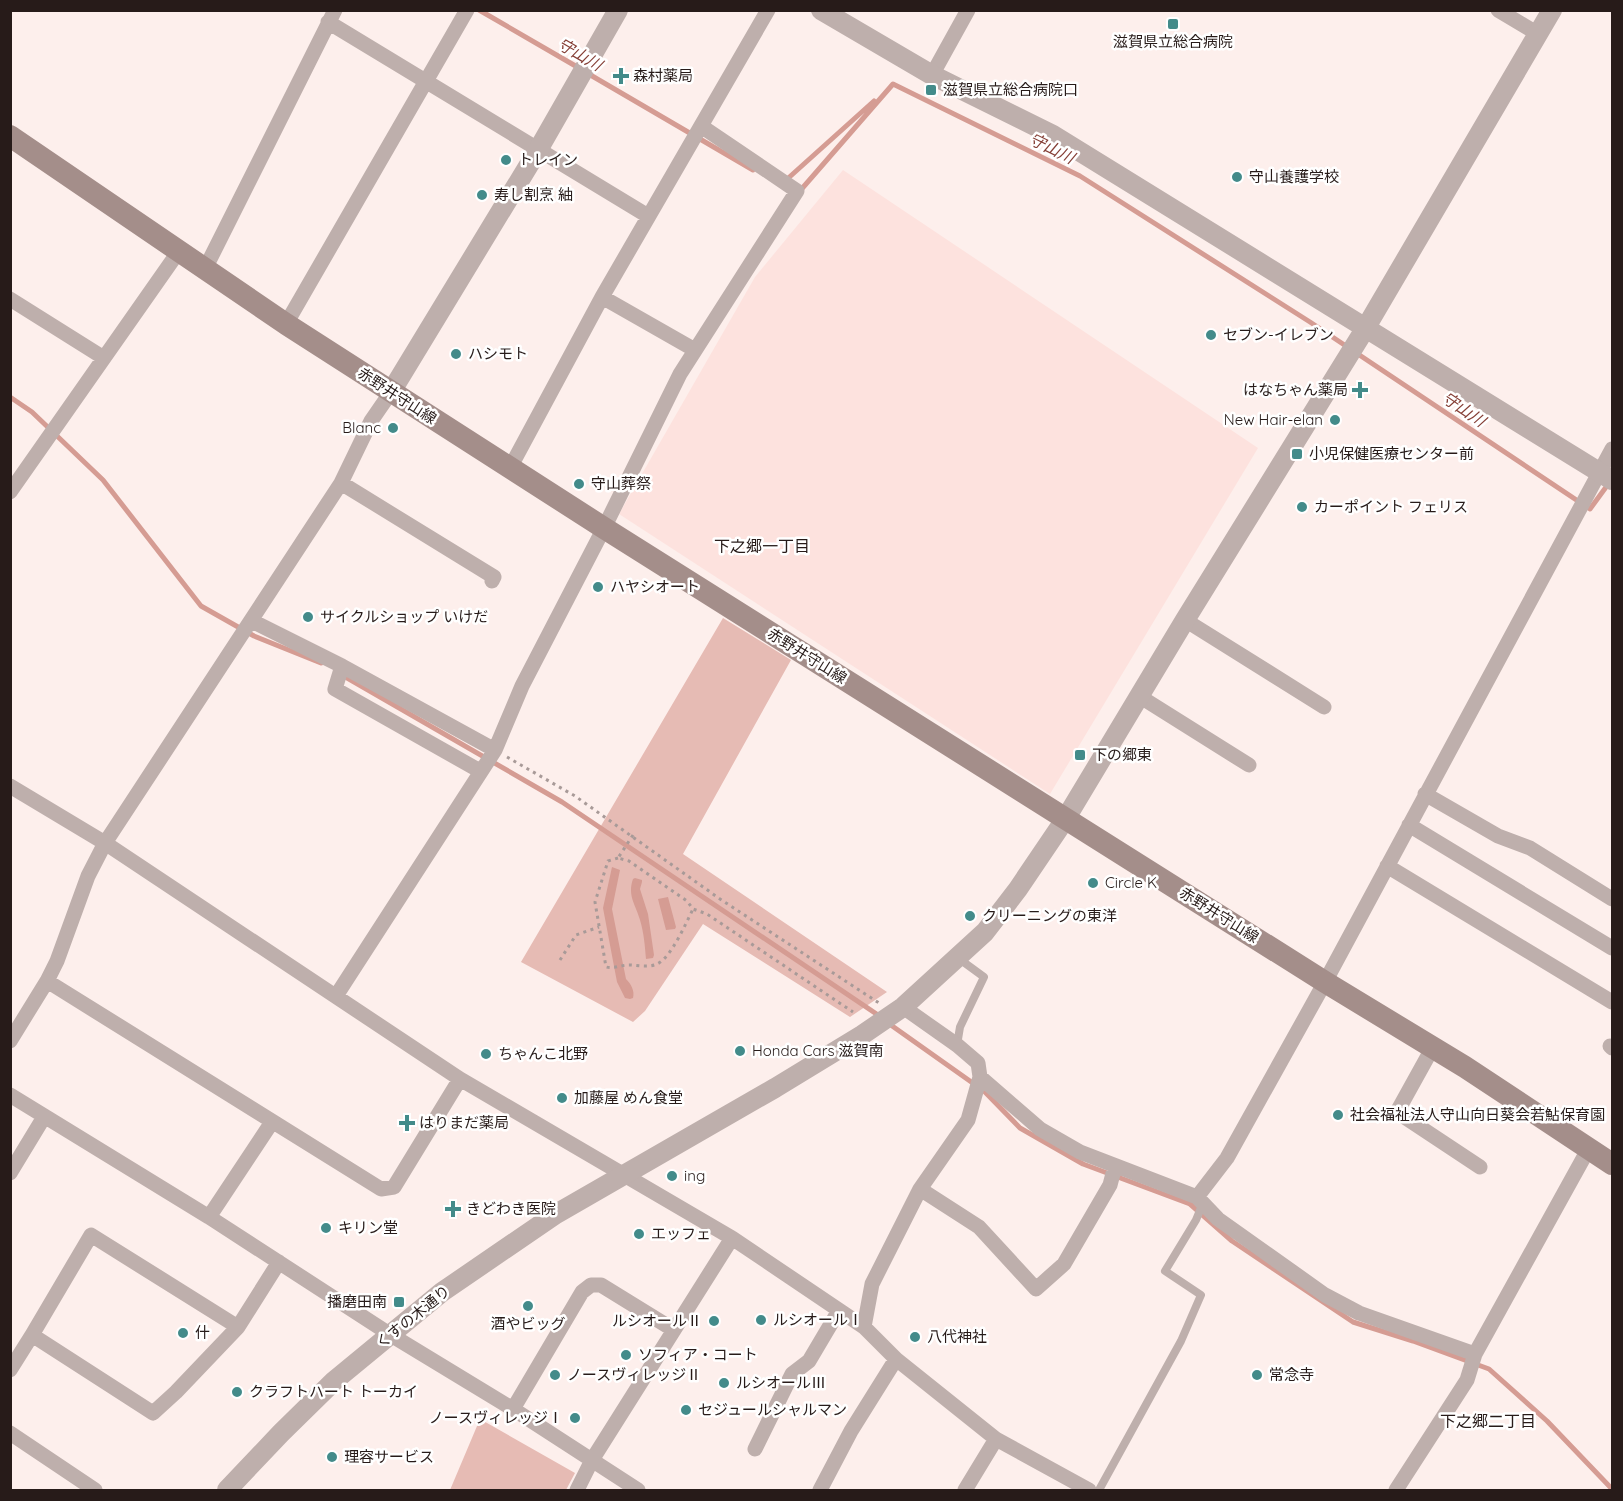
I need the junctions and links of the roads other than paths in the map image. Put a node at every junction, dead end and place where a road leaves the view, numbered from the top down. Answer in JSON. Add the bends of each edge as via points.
{"nodes":[{"id":1,"x":467,"y":10,"type":"edge"},
{"id":2,"x":618,"y":10,"type":"edge"},
{"id":3,"x":768,"y":10,"type":"edge"},
{"id":4,"x":821,"y":10,"type":"edge"},
{"id":5,"x":968,"y":10,"type":"edge"},
{"id":6,"x":1498,"y":10,"type":"edge"},
{"id":7,"x":1552,"y":10,"type":"edge"},
{"id":8,"x":332,"y":16,"type":"edge"},
{"id":9,"x":1538,"y":34,"type":"junction"},
{"id":10,"x":932,"y":75,"type":"junction"},
{"id":11,"x":428,"y":81,"type":"junction"},
{"id":12,"x":701,"y":126,"type":"junction"},
{"id":13,"x":10,"y":136,"type":"edge"},
{"id":14,"x":538,"y":150,"type":"junction"},
{"id":15,"x":648,"y":216,"type":"junction"},
{"id":16,"x":179,"y":251,"type":"junction"},
{"id":17,"x":205,"y":269,"type":"junction"},
{"id":18,"x":602,"y":297,"type":"junction"},
{"id":19,"x":10,"y":299,"type":"edge"},
{"id":20,"x":286,"y":324,"type":"junction"},
{"id":21,"x":1365,"y":329,"type":"junction"},
{"id":22,"x":695,"y":350,"type":"junction"},
{"id":23,"x":104,"y":358,"type":"junction"},
{"id":24,"x":391,"y":392,"type":"junction"},
{"id":25,"x":1612,"y":449,"type":"edge"},
{"id":26,"x":510,"y":468,"type":"junction"},
{"id":27,"x":1606,"y":475,"type":"edge"},
{"id":28,"x":340,"y":483,"type":"junction"},
{"id":29,"x":10,"y":492,"type":"edge"},
{"id":30,"x":604,"y":528,"type":"junction"},
{"id":31,"x":492,"y":581,"type":"dead end"},
{"id":32,"x":1185,"y":620,"type":"junction"},
{"id":33,"x":252,"y":621,"type":"junction"},
{"id":34,"x":342,"y":666,"type":"junction"},
{"id":35,"x":1139,"y":696,"type":"junction"},
{"id":36,"x":406,"y":702,"type":"junction"},
{"id":37,"x":1324,"y":707,"type":"dead end"},
{"id":38,"x":397,"y":722,"type":"junction"},
{"id":39,"x":495,"y":750,"type":"junction"},
{"id":40,"x":1249,"y":765,"type":"dead end"},
{"id":41,"x":480,"y":771,"type":"junction"},
{"id":42,"x":10,"y":786,"type":"edge"},
{"id":43,"x":1425,"y":795,"type":"junction"},
{"id":44,"x":1066,"y":818,"type":"junction"},
{"id":45,"x":1409,"y":825,"type":"junction"},
{"id":46,"x":105,"y":843,"type":"junction"},
{"id":47,"x":1387,"y":866,"type":"junction"},
{"id":48,"x":1612,"y":899,"type":"edge"},
{"id":49,"x":1612,"y":948,"type":"edge"},
{"id":50,"x":957,"y":957,"type":"junction"},
{"id":51,"x":47,"y":981,"type":"junction"},
{"id":52,"x":1324,"y":982,"type":"junction"},
{"id":53,"x":336,"y":996,"type":"junction"},
{"id":54,"x":1612,"y":1002,"type":"edge"},
{"id":55,"x":899,"y":1010,"type":"junction"},
{"id":56,"x":10,"y":1041,"type":"edge"},
{"id":57,"x":957,"y":1045,"type":"junction"},
{"id":58,"x":1433,"y":1047,"type":"junction"},
{"id":59,"x":460,"y":1079,"type":"junction"},
{"id":60,"x":979,"y":1083,"type":"junction"},
{"id":61,"x":10,"y":1095,"type":"edge"},
{"id":62,"x":44,"y":1117,"type":"junction"},
{"id":63,"x":272,"y":1122,"type":"junction"},
{"id":64,"x":1589,"y":1148,"type":"junction"},
{"id":65,"x":1612,"y":1164,"type":"edge"},
{"id":66,"x":1480,"y":1167,"type":"dead end"},
{"id":67,"x":10,"y":1173,"type":"edge"},
{"id":68,"x":624,"y":1174,"type":"junction"},
{"id":69,"x":1113,"y":1174,"type":"junction"},
{"id":70,"x":920,"y":1189,"type":"junction"},
{"id":71,"x":1200,"y":1200,"type":"junction"},
{"id":72,"x":209,"y":1217,"type":"junction"},
{"id":73,"x":732,"y":1239,"type":"junction"},
{"id":74,"x":279,"y":1263,"type":"junction"},
{"id":75,"x":838,"y":1312,"type":"junction"},
{"id":76,"x":238,"y":1327,"type":"junction"},
{"id":77,"x":864,"y":1327,"type":"junction"},
{"id":78,"x":674,"y":1330,"type":"junction"},
{"id":79,"x":32,"y":1335,"type":"junction"},
{"id":80,"x":391,"y":1335,"type":"junction"},
{"id":81,"x":1475,"y":1354,"type":"junction"},
{"id":82,"x":896,"y":1359,"type":"junction"},
{"id":83,"x":10,"y":1370,"type":"edge"},
{"id":84,"x":513,"y":1409,"type":"junction"},
{"id":85,"x":10,"y":1433,"type":"edge"},
{"id":86,"x":996,"y":1439,"type":"junction"},
{"id":87,"x":755,"y":1449,"type":"dead end"},
{"id":88,"x":592,"y":1460,"type":"junction"},
{"id":89,"x":71,"y":1484,"type":"edge"},
{"id":90,"x":95,"y":1491,"type":"edge"},
{"id":91,"x":227,"y":1491,"type":"edge"},
{"id":92,"x":577,"y":1491,"type":"edge"},
{"id":93,"x":638,"y":1491,"type":"edge"},
{"id":94,"x":820,"y":1491,"type":"edge"},
{"id":95,"x":965,"y":1491,"type":"edge"},
{"id":96,"x":1089,"y":1491,"type":"edge"},
{"id":97,"x":1099,"y":1491,"type":"edge"},
{"id":98,"x":1396,"y":1491,"type":"edge"}],
"edges":[{"from":1,"to":11,"type":"street"},
{"from":2,"to":14,"type":"street"},
{"from":3,"to":12,"type":"street"},
{"from":4,"to":10,"type":"street"},
{"from":5,"to":10,"type":"street"},
{"from":6,"to":9,"type":"street"},
{"from":7,"to":9,"type":"street","name":"くすの木通り"},
{"from":8,"to":11,"type":"street"},
{"from":8,"to":17,"type":"street"},
{"from":9,"to":21,"type":"street","name":"くすの木通り"},
{"from":10,"to":21,"type":"street","via":[[1053,135]]},
{"from":11,"to":14,"type":"street"},
{"from":11,"to":20,"type":"street"},
{"from":12,"to":15,"type":"street"},
{"from":12,"to":22,"type":"street","via":[[797,191]]},
{"from":13,"to":16,"type":"main road","name":"赤野井守山線"},
{"from":14,"to":15,"type":"street"},
{"from":14,"to":24,"type":"street"},
{"from":15,"to":18,"type":"street"},
{"from":16,"to":17,"type":"main road","name":"赤野井守山線"},
{"from":16,"to":23,"type":"street"},
{"from":17,"to":20,"type":"main road","name":"赤野井守山線"},
{"from":18,"to":22,"type":"street"},
{"from":18,"to":26,"type":"street"},
{"from":19,"to":23,"type":"street"},
{"from":20,"to":24,"type":"main road","name":"赤野井守山線"},
{"from":21,"to":27,"type":"street"},
{"from":21,"to":32,"type":"street","name":"くすの木通り"},
{"from":22,"to":30,"type":"street"},
{"from":23,"to":29,"type":"street"},
{"from":24,"to":26,"type":"main road","name":"赤野井守山線"},
{"from":24,"to":28,"type":"street","via":[[371,421]]},
{"from":25,"to":27,"type":"street"},
{"from":26,"to":30,"type":"main road","name":"赤野井守山線"},
{"from":27,"to":43,"type":"street"},
{"from":28,"to":31,"type":"street","via":[[494,577]]},
{"from":28,"to":33,"type":"street"},
{"from":30,"to":39,"type":"street","via":[[522,686]]},
{"from":30,"to":44,"type":"main road","name":"赤野井守山線"},
{"from":32,"to":35,"type":"street","name":"くすの木通り"},
{"from":32,"to":37,"type":"street"},
{"from":33,"to":34,"type":"street"},
{"from":33,"to":46,"type":"street"},
{"from":34,"to":36,"type":"street"},
{"from":34,"to":38,"type":"street","via":[[335,688]]},
{"from":35,"to":40,"type":"street"},
{"from":35,"to":44,"type":"street","name":"くすの木通り"},
{"from":36,"to":38,"type":"street"},
{"from":36,"to":39,"type":"street"},
{"from":38,"to":41,"type":"street"},
{"from":39,"to":41,"type":"street"},
{"from":41,"to":53,"type":"street"},
{"from":42,"to":46,"type":"street"},
{"from":43,"to":45,"type":"street"},
{"from":43,"to":48,"type":"street","via":[[1498,836],[1530,849]]},
{"from":44,"to":50,"type":"street","name":"くすの木通り","via":[[1005,907]]},
{"from":44,"to":52,"type":"main road","name":"赤野井守山線"},
{"from":45,"to":47,"type":"street"},
{"from":45,"to":49,"type":"street"},
{"from":46,"to":51,"type":"street","via":[[87,876]]},
{"from":46,"to":53,"type":"street"},
{"from":47,"to":52,"type":"street"},
{"from":47,"to":54,"type":"street"},
{"from":50,"to":55,"type":"street","name":"くすの木通り"},
{"from":50,"to":57,"type":"lane","via":[[984,977],[960,1027]]},
{"from":51,"to":56,"type":"street"},
{"from":51,"to":63,"type":"street"},
{"from":52,"to":58,"type":"main road","name":"赤野井守山線"},
{"from":52,"to":71,"type":"street"},
{"from":53,"to":59,"type":"street"},
{"from":55,"to":57,"type":"street"},
{"from":55,"to":68,"type":"street","name":"くすの木通り","via":[[775,1088]]},
{"from":57,"to":60,"type":"street","via":[[978,1063]]},
{"from":58,"to":64,"type":"main road","name":"赤野井守山線"},
{"from":58,"to":66,"type":"street","via":[[1397,1113]]},
{"from":59,"to":63,"type":"street","via":[[394,1187],[381,1189]]},
{"from":59,"to":68,"type":"street"},
{"from":60,"to":69,"type":"street"},
{"from":60,"to":70,"type":"street","via":[[968,1120]]},
{"from":61,"to":62,"type":"street"},
{"from":62,"to":67,"type":"street"},
{"from":62,"to":72,"type":"street"},
{"from":63,"to":72,"type":"street"},
{"from":64,"to":65,"type":"main road","name":"赤野井守山線"},
{"from":64,"to":81,"type":"street"},
{"from":68,"to":73,"type":"street"},
{"from":68,"to":80,"type":"street","name":"くすの木通り","via":[[498,1253],[442,1292]]},
{"from":69,"to":70,"type":"street","via":[[1064,1264],[1036,1289],[979,1227]]},
{"from":69,"to":71,"type":"street"},
{"from":70,"to":77,"type":"street","via":[[872,1284]]},
{"from":71,"to":81,"type":"street","via":[[1218,1218],[1325,1295],[1359,1312]]},
{"from":71,"to":97,"type":"lane","via":[[1196,1220],[1165,1271],[1201,1294],[1181,1341]]},
{"from":72,"to":74,"type":"street"},
{"from":73,"to":75,"type":"street"},
{"from":73,"to":78,"type":"street"},
{"from":74,"to":76,"type":"street"},
{"from":74,"to":80,"type":"street"},
{"from":75,"to":77,"type":"street"},
{"from":75,"to":87,"type":"street","via":[[809,1361],[792,1374]]},
{"from":76,"to":79,"type":"street","via":[[153,1413]]},
{"from":76,"to":79,"type":"street","via":[[91,1235]]},
{"from":77,"to":82,"type":"street"},
{"from":78,"to":84,"type":"street","via":[[601,1286],[591,1285],[582,1292]]},
{"from":78,"to":88,"type":"street"},
{"from":79,"to":83,"type":"street"},
{"from":80,"to":84,"type":"street"},
{"from":80,"to":91,"type":"street","name":"くすの木通り","via":[[334,1381]]},
{"from":81,"to":98,"type":"street","via":[[1467,1380]]},
{"from":82,"to":86,"type":"street"},
{"from":82,"to":94,"type":"street","via":[[851,1431]]},
{"from":84,"to":88,"type":"street"},
{"from":85,"to":89,"type":"street"},
{"from":86,"to":95,"type":"street"},
{"from":86,"to":96,"type":"street"},
{"from":88,"to":92,"type":"street"},
{"from":88,"to":93,"type":"street"},
{"from":89,"to":90,"type":"street"}]}
